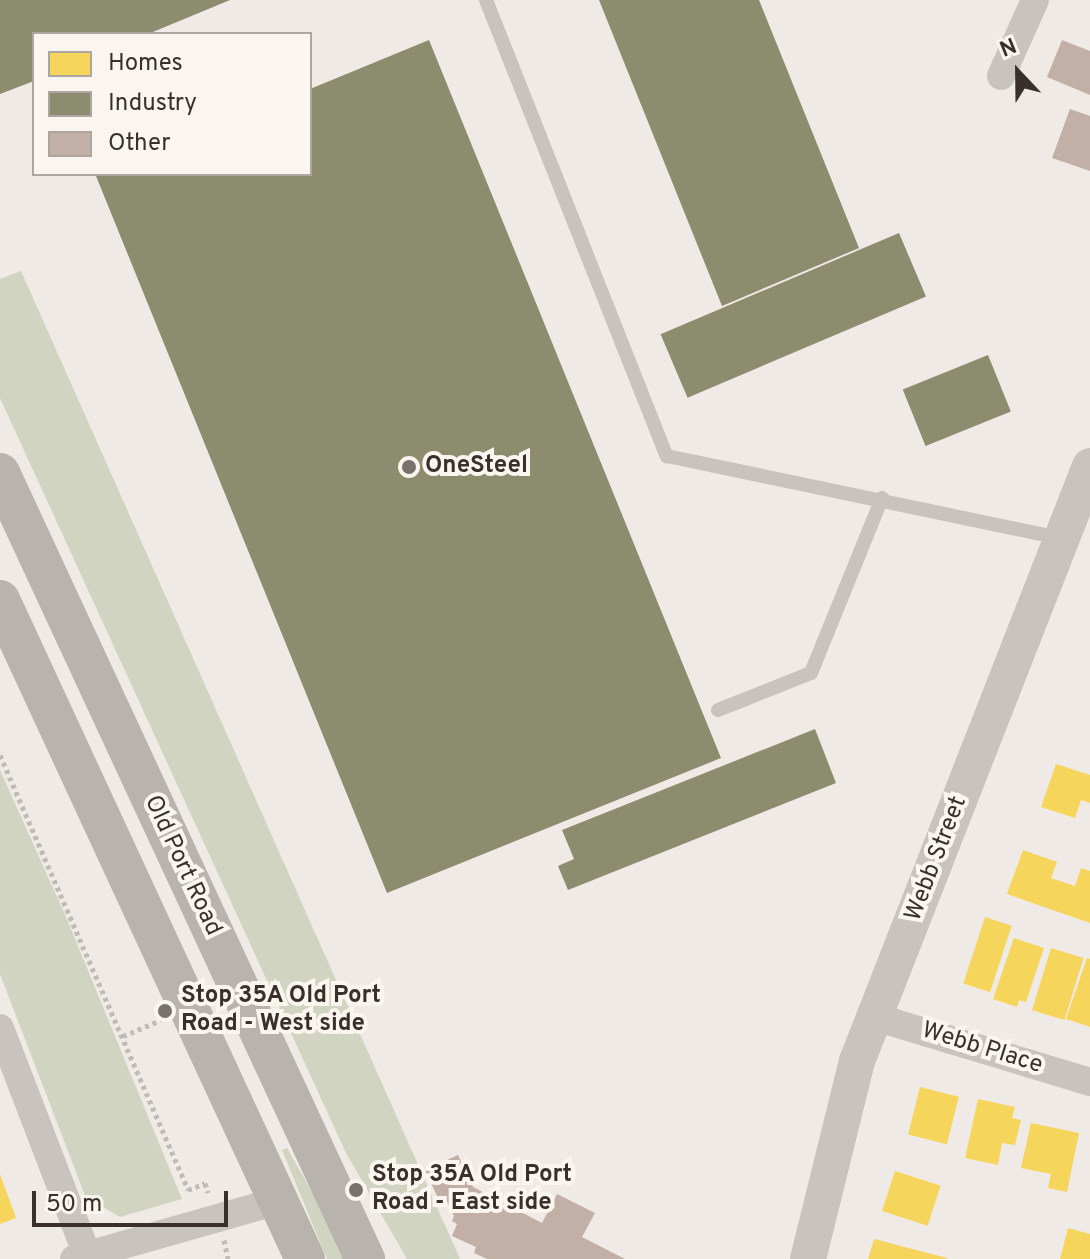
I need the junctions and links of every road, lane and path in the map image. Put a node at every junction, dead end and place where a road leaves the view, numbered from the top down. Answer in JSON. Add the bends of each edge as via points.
{"nodes":[{"id":1,"x":486,"y":0,"type":"edge"},
{"id":2,"x":1035,"y":0,"type":"edge"},
{"id":3,"x":1001,"y":76,"type":"dead end"},
{"id":4,"x":1090,"y":466,"type":"edge"},
{"id":5,"x":0,"y":473,"type":"edge"},
{"id":6,"x":882,"y":498,"type":"junction"},
{"id":7,"x":1062,"y":538,"type":"junction"},
{"id":8,"x":0,"y":600,"type":"edge"},
{"id":9,"x":718,"y":710,"type":"dead end"},
{"id":10,"x":0,"y":755,"type":"edge"},
{"id":11,"x":875,"y":1017,"type":"junction"},
{"id":12,"x":165,"y":1018,"type":"dead end"},
{"id":13,"x":0,"y":1028,"type":"edge"},
{"id":14,"x":123,"y":1036,"type":"junction"},
{"id":15,"x":1090,"y":1082,"type":"edge"},
{"id":16,"x":278,"y":1201,"type":"junction"},
{"id":17,"x":213,"y":1203,"type":"dead end"},
{"id":18,"x":222,"y":1235,"type":"dead end"},
{"id":19,"x":80,"y":1257,"type":"edge"},
{"id":20,"x":228,"y":1259,"type":"edge"},
{"id":21,"x":305,"y":1259,"type":"edge"},
{"id":22,"x":365,"y":1259,"type":"edge"},
{"id":23,"x":808,"y":1259,"type":"edge"}],
"edges":[{"from":1,"to":6,"type":"lane","via":[[667,456]]},
{"from":2,"to":3,"type":"street"},
{"from":4,"to":7,"type":"street","name":"Webb Street"},
{"from":5,"to":22,"type":"main road","name":"Old Port Road"},
{"from":6,"to":7,"type":"lane"},
{"from":6,"to":9,"type":"lane","via":[[811,673]]},
{"from":7,"to":11,"type":"street","name":"Webb Street"},
{"from":8,"to":16,"type":"main road"},
{"from":10,"to":14,"type":"path"},
{"from":11,"to":15,"type":"street","name":"Webb Place"},
{"from":11,"to":23,"type":"street","name":"Webb Street","via":[[857,1061]]},
{"from":12,"to":14,"type":"path"},
{"from":13,"to":19,"type":"street"},
{"from":14,"to":17,"type":"path","via":[[188,1190],[205,1183]]},
{"from":16,"to":19,"type":"street"},
{"from":16,"to":21,"type":"main road"},
{"from":18,"to":20,"type":"path"}]}
